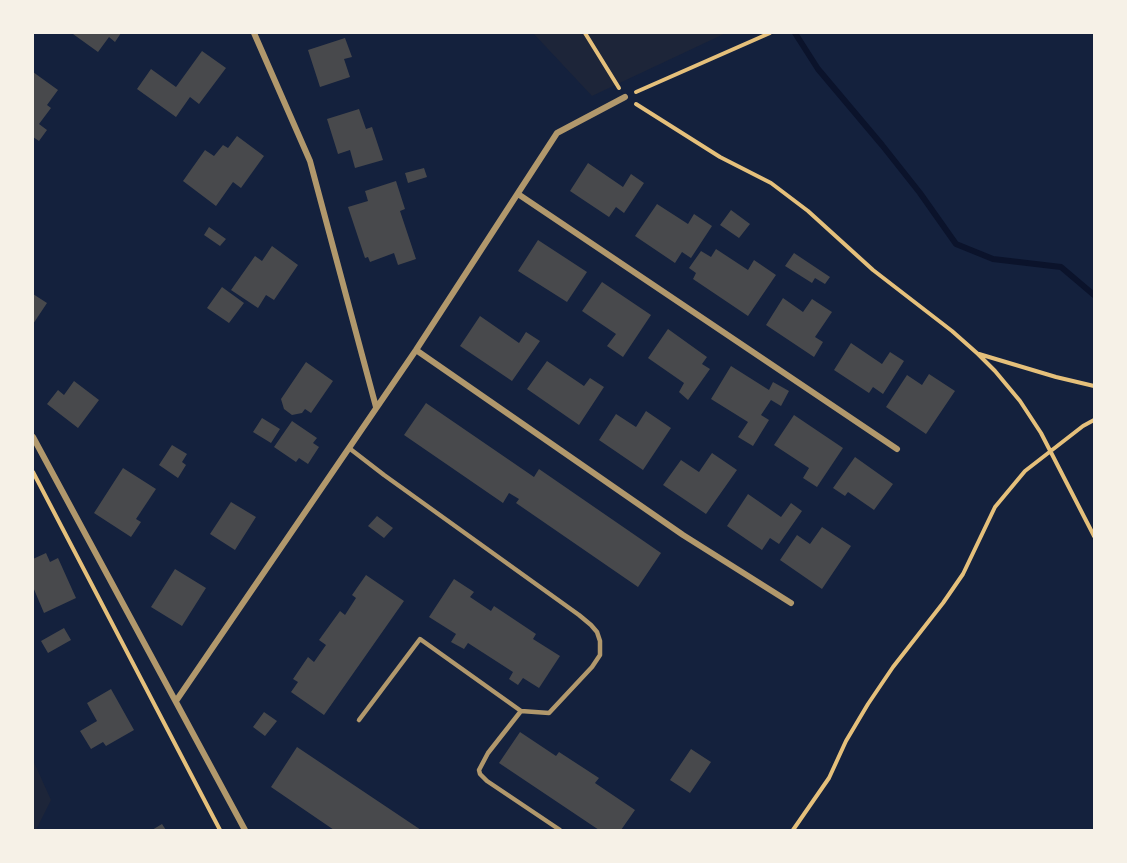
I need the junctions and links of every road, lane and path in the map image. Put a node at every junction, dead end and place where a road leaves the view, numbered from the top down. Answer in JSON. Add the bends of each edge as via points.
{"nodes":[{"id":1,"x":254,"y":33,"type":"edge"},
{"id":2,"x":585,"y":33,"type":"edge"},
{"id":3,"x":770,"y":33,"type":"edge"},
{"id":4,"x":625,"y":97,"type":"junction"},
{"id":5,"x":518,"y":194,"type":"junction"},
{"id":6,"x":416,"y":350,"type":"junction"},
{"id":7,"x":978,"y":354,"type":"junction"},
{"id":8,"x":1094,"y":386,"type":"edge"},
{"id":9,"x":376,"y":407,"type":"junction"},
{"id":10,"x":1094,"y":420,"type":"edge"},
{"id":11,"x":33,"y":437,"type":"edge"},
{"id":12,"x":349,"y":448,"type":"junction"},
{"id":13,"x":897,"y":449,"type":"dead end"},
{"id":14,"x":1050,"y":450,"type":"junction"},
{"id":15,"x":33,"y":472,"type":"edge"},
{"id":16,"x":1094,"y":536,"type":"edge"},
{"id":17,"x":791,"y":603,"type":"dead end"},
{"id":18,"x":176,"y":701,"type":"junction"},
{"id":19,"x":521,"y":711,"type":"junction"},
{"id":20,"x":359,"y":720,"type":"dead end"},
{"id":21,"x":220,"y":830,"type":"edge"},
{"id":22,"x":245,"y":830,"type":"edge"},
{"id":23,"x":560,"y":830,"type":"edge"},
{"id":24,"x":793,"y":830,"type":"edge"}],
"edges":[{"from":1,"to":9,"type":"street","via":[[310,161]]},
{"from":2,"to":4,"type":"path"},
{"from":3,"to":4,"type":"path"},
{"from":4,"to":5,"type":"street","via":[[557,133]]},
{"from":4,"to":7,"type":"path","via":[[720,157],[771,183]]},
{"from":5,"to":6,"type":"street"},
{"from":5,"to":13,"type":"street"},
{"from":6,"to":9,"type":"street"},
{"from":6,"to":17,"type":"street","via":[[683,535]]},
{"from":7,"to":8,"type":"path"},
{"from":7,"to":14,"type":"path","via":[[1020,401]]},
{"from":9,"to":12,"type":"street"},
{"from":10,"to":14,"type":"path"},
{"from":11,"to":18,"type":"street"},
{"from":12,"to":18,"type":"street"},
{"from":12,"to":19,"type":"lane","via":[[597,632],[600,655],[549,712]]},
{"from":14,"to":16,"type":"path"},
{"from":14,"to":24,"type":"path","via":[[1025,471],[995,507],[963,574],[868,704],[829,778]]},
{"from":15,"to":21,"type":"path"},
{"from":18,"to":22,"type":"street"},
{"from":19,"to":20,"type":"lane","via":[[420,639]]},
{"from":19,"to":23,"type":"lane","via":[[488,753],[480,774]]}]}
